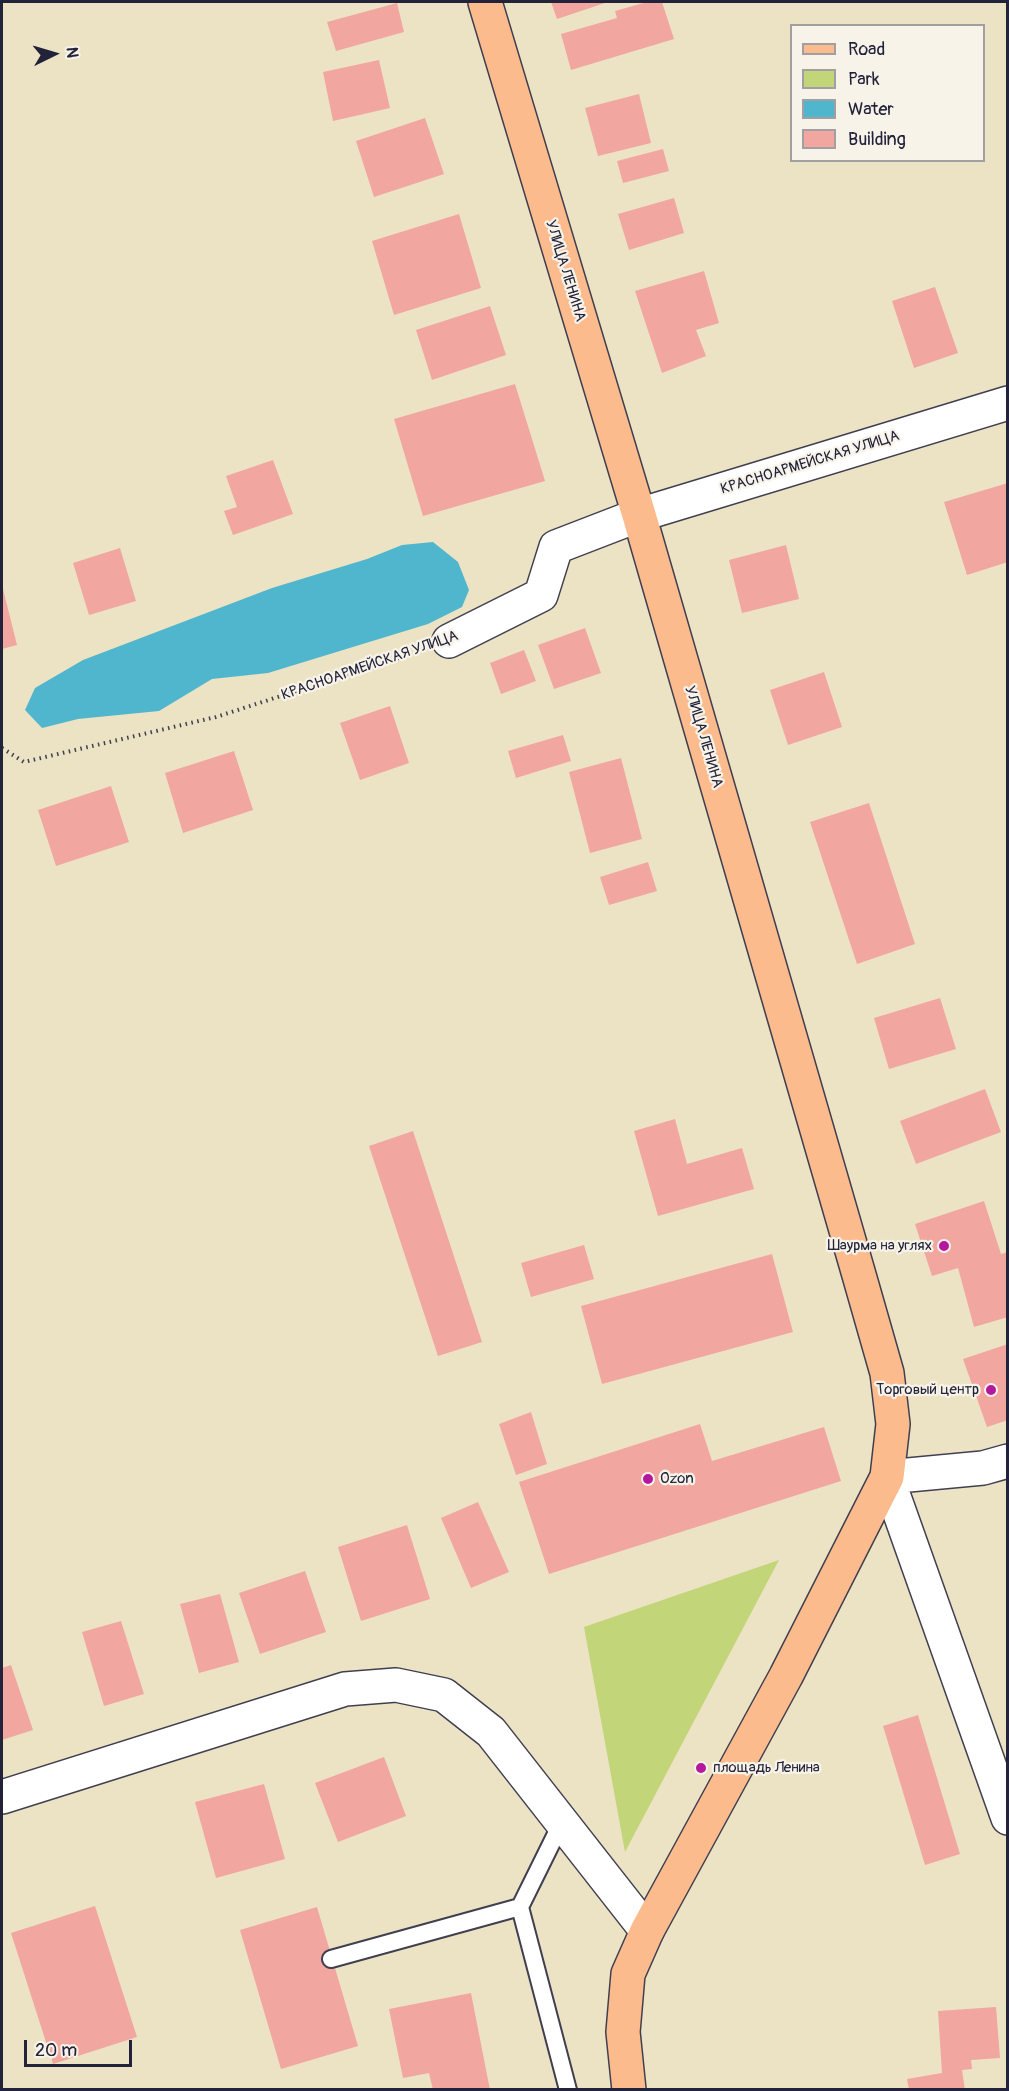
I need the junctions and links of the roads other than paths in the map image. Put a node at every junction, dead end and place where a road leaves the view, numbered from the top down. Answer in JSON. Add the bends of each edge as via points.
{"nodes":[{"id":1,"x":485,"y":2,"type":"edge"},
{"id":2,"x":1008,"y":403,"type":"edge"},
{"id":3,"x":639,"y":515,"type":"junction"},
{"id":4,"x":449,"y":641,"type":"road end"},
{"id":5,"x":1008,"y":1461,"type":"edge"},
{"id":6,"x":887,"y":1477,"type":"junction"},
{"id":7,"x":2,"y":1797,"type":"edge"},
{"id":8,"x":1008,"y":1818,"type":"edge"},
{"id":9,"x":561,"y":1824,"type":"junction"},
{"id":10,"x":520,"y":1907,"type":"junction"},
{"id":11,"x":647,"y":1931,"type":"junction"},
{"id":12,"x":331,"y":1959,"type":"dead end"},
{"id":13,"x":568,"y":2090,"type":"edge"},
{"id":14,"x":629,"y":2090,"type":"edge"}],
"edges":[{"from":1,"to":3,"type":"main road","name":"УЛИЦА ЛЕНИНА"},
{"from":2,"to":3,"type":"street","name":"КРАСНОАРМЕЙСКАЯ УЛИЦА"},
{"from":3,"to":4,"type":"street","name":"КРАСНОАРМЕЙСКАЯ УЛИЦА","via":[[556,547],[541,595]]},
{"from":3,"to":6,"type":"main road","name":"УЛИЦА ЛЕНИНА","via":[[887,1373],[893,1424]]},
{"from":5,"to":6,"type":"street","via":[[983,1468]]},
{"from":6,"to":8,"type":"street"},
{"from":6,"to":11,"type":"main road","via":[[786,1676]]},
{"from":7,"to":9,"type":"street","via":[[345,1689],[396,1685],[444,1695],[491,1732]]},
{"from":9,"to":10,"type":"lane"},
{"from":9,"to":11,"type":"street"},
{"from":10,"to":12,"type":"lane"},
{"from":10,"to":13,"type":"lane"},
{"from":11,"to":14,"type":"main road","via":[[628,1974],[623,2032]]}]}
